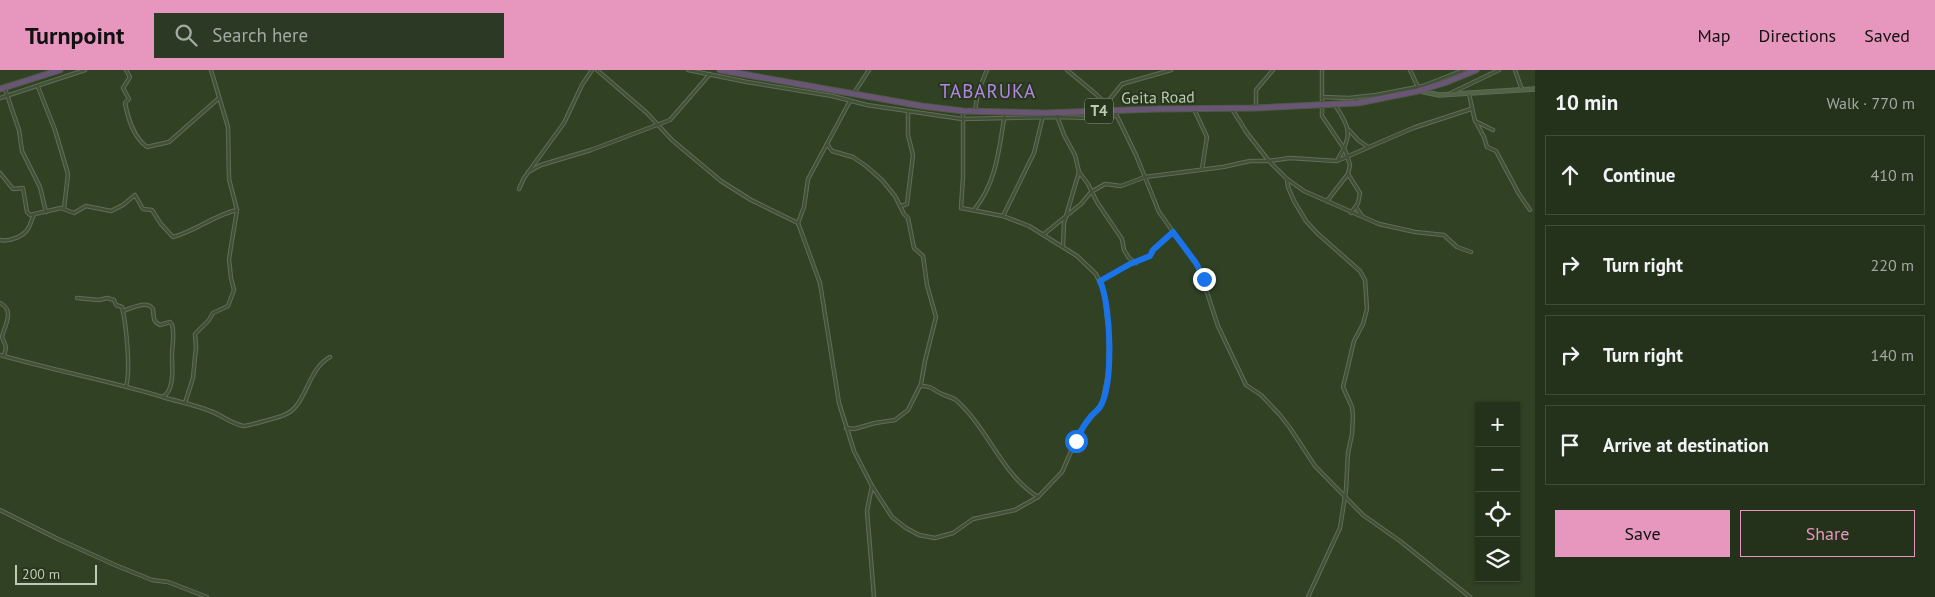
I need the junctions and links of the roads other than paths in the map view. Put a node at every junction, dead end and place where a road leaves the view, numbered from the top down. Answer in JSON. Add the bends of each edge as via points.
{"nodes":[{"id":1,"x":60,"y":70,"type":"edge"},
{"id":2,"x":85,"y":70,"type":"edge"},
{"id":3,"x":126,"y":70,"type":"edge"},
{"id":4,"x":211,"y":70,"type":"edge"},
{"id":5,"x":592,"y":70,"type":"edge"},
{"id":6,"x":597,"y":70,"type":"edge"},
{"id":7,"x":688,"y":70,"type":"edge"},
{"id":8,"x":720,"y":70,"type":"edge"},
{"id":9,"x":869,"y":70,"type":"edge"},
{"id":10,"x":987,"y":70,"type":"edge"},
{"id":11,"x":1067,"y":70,"type":"edge"},
{"id":12,"x":1171,"y":70,"type":"edge"},
{"id":13,"x":1273,"y":70,"type":"edge"},
{"id":14,"x":1322,"y":70,"type":"edge"},
{"id":15,"x":1410,"y":70,"type":"edge"},
{"id":16,"x":1464,"y":70,"type":"edge"},
{"id":17,"x":1476,"y":70,"type":"edge"},
{"id":18,"x":1499,"y":70,"type":"edge"},
{"id":19,"x":1515,"y":70,"type":"edge"},
{"id":20,"x":710,"y":74,"type":"junction"},
{"id":21,"x":38,"y":87,"type":"junction"},
{"id":22,"x":2,"y":88,"type":"edge"},
{"id":23,"x":1418,"y":89,"type":"junction"},
{"id":24,"x":1535,"y":89,"type":"edge"},
{"id":25,"x":1522,"y":90,"type":"junction"},
{"id":26,"x":854,"y":93,"type":"junction"},
{"id":27,"x":1469,"y":94,"type":"junction"},
{"id":28,"x":1448,"y":95,"type":"junction"},
{"id":29,"x":7,"y":96,"type":"junction"},
{"id":30,"x":1322,"y":97,"type":"junction"},
{"id":31,"x":0,"y":98,"type":"edge"},
{"id":32,"x":219,"y":98,"type":"junction"},
{"id":33,"x":850,"y":101,"type":"junction"},
{"id":34,"x":1106,"y":104,"type":"junction"},
{"id":35,"x":1321,"y":105,"type":"junction"},
{"id":36,"x":1335,"y":105,"type":"junction"},
{"id":37,"x":1231,"y":108,"type":"junction"},
{"id":38,"x":1256,"y":108,"type":"junction"},
{"id":39,"x":1194,"y":109,"type":"junction"},
{"id":40,"x":1471,"y":109,"type":"junction"},
{"id":41,"x":1113,"y":110,"type":"junction"},
{"id":42,"x":908,"y":111,"type":"junction"},
{"id":43,"x":963,"y":111,"type":"junction"},
{"id":44,"x":975,"y":111,"type":"junction"},
{"id":45,"x":1005,"y":113,"type":"junction"},
{"id":46,"x":1044,"y":115,"type":"junction"},
{"id":47,"x":1057,"y":115,"type":"junction"},
{"id":48,"x":1116,"y":116,"type":"junction"},
{"id":49,"x":962,"y":119,"type":"junction"},
{"id":50,"x":1004,"y":119,"type":"junction"},
{"id":51,"x":1476,"y":122,"type":"junction"},
{"id":52,"x":657,"y":125,"type":"junction"},
{"id":53,"x":1349,"y":130,"type":"junction"},
{"id":54,"x":1493,"y":130,"type":"dead end"},
{"id":55,"x":827,"y":143,"type":"junction"},
{"id":56,"x":1368,"y":147,"type":"junction"},
{"id":57,"x":1344,"y":148,"type":"junction"},
{"id":58,"x":1348,"y":156,"type":"junction"},
{"id":59,"x":1269,"y":161,"type":"junction"},
{"id":60,"x":1337,"y":161,"type":"junction"},
{"id":61,"x":1202,"y":169,"type":"junction"},
{"id":62,"x":528,"y":172,"type":"junction"},
{"id":63,"x":1079,"y":172,"type":"junction"},
{"id":64,"x":0,"y":173,"type":"edge"},
{"id":65,"x":1348,"y":174,"type":"junction"},
{"id":66,"x":1145,"y":177,"type":"junction"},
{"id":67,"x":1287,"y":179,"type":"junction"},
{"id":68,"x":519,"y":189,"type":"dead end"},
{"id":69,"x":1091,"y":192,"type":"junction"},
{"id":70,"x":1327,"y":202,"type":"junction"},
{"id":71,"x":901,"y":206,"type":"junction"},
{"id":72,"x":1356,"y":207,"type":"junction"},
{"id":73,"x":64,"y":209,"type":"junction"},
{"id":74,"x":237,"y":210,"type":"junction"},
{"id":75,"x":974,"y":210,"type":"junction"},
{"id":76,"x":1530,"y":210,"type":"dead end"},
{"id":77,"x":46,"y":212,"type":"junction"},
{"id":78,"x":1352,"y":212,"type":"junction"},
{"id":79,"x":34,"y":215,"type":"junction"},
{"id":80,"x":1068,"y":215,"type":"junction"},
{"id":81,"x":1003,"y":216,"type":"junction"},
{"id":82,"x":1363,"y":217,"type":"junction"},
{"id":83,"x":798,"y":223,"type":"junction"},
{"id":84,"x":1173,"y":232,"type":"junction"},
{"id":85,"x":1044,"y":234,"type":"junction"},
{"id":86,"x":0,"y":240,"type":"edge"},
{"id":87,"x":1063,"y":246,"type":"junction"},
{"id":88,"x":1471,"y":252,"type":"dead end"},
{"id":89,"x":1136,"y":263,"type":"junction"},
{"id":90,"x":1100,"y":281,"type":"junction"},
{"id":91,"x":78,"y":298,"type":"dead end"},
{"id":92,"x":0,"y":303,"type":"edge"},
{"id":93,"x":123,"y":311,"type":"junction"},
{"id":94,"x":0,"y":355,"type":"edge"},
{"id":95,"x":4,"y":356,"type":"junction"},
{"id":96,"x":330,"y":356,"type":"dead end"},
{"id":97,"x":126,"y":386,"type":"junction"},
{"id":98,"x":921,"y":386,"type":"junction"},
{"id":99,"x":163,"y":397,"type":"junction"},
{"id":100,"x":185,"y":404,"type":"junction"},
{"id":101,"x":846,"y":428,"type":"junction"},
{"id":102,"x":872,"y":486,"type":"junction"},
{"id":103,"x":1345,"y":496,"type":"junction"},
{"id":104,"x":1038,"y":497,"type":"junction"},
{"id":105,"x":0,"y":510,"type":"edge"},
{"id":106,"x":207,"y":597,"type":"edge"},
{"id":107,"x":874,"y":597,"type":"edge"},
{"id":108,"x":1308,"y":597,"type":"edge"},
{"id":109,"x":1470,"y":597,"type":"edge"}],
"edges":[{"from":1,"to":22,"type":"highway"},
{"from":2,"to":21,"type":"street"},
{"from":3,"to":32,"type":"street","via":[[130,77],[123,88],[128,99],[125,103],[127,114],[147,147],[169,142]]},
{"from":4,"to":32,"type":"street"},
{"from":5,"to":62,"type":"street","via":[[564,123]]},
{"from":6,"to":52,"type":"street"},
{"from":7,"to":20,"type":"street"},
{"from":8,"to":26,"type":"highway","name":"Geita Road","number":"T4"},
{"from":9,"to":26,"type":"street"},
{"from":10,"to":44,"type":"street"},
{"from":11,"to":34,"type":"street"},
{"from":12,"to":34,"type":"street","via":[[1122,84]]},
{"from":13,"to":38,"type":"street","via":[[1256,90]]},
{"from":14,"to":30,"type":"street"},
{"from":15,"to":23,"type":"street"},
{"from":16,"to":23,"type":"street"},
{"from":17,"to":23,"type":"highway","name":"Geita Road","number":"T4"},
{"from":18,"to":28,"type":"street"},
{"from":19,"to":25,"type":"street"},
{"from":20,"to":33,"type":"street"},
{"from":20,"to":52,"type":"street","via":[[670,120]]},
{"from":21,"to":29,"type":"street"},
{"from":21,"to":73,"type":"street","via":[[68,174]]},
{"from":22,"to":29,"type":"street"},
{"from":23,"to":28,"type":"street","via":[[1434,95]]},
{"from":23,"to":30,"type":"street","via":[[1349,98]]},
{"from":23,"to":36,"type":"highway","name":"Geita Road","number":"T4","via":[[1372,101]]},
{"from":24,"to":25,"type":"street"},
{"from":25,"to":27,"type":"street"},
{"from":26,"to":43,"type":"highway","name":"Geita Road","number":"T4"},
{"from":27,"to":28,"type":"street"},
{"from":27,"to":40,"type":"street"},
{"from":29,"to":31,"type":"street"},
{"from":29,"to":77,"type":"street","via":[[22,151],[40,187]]},
{"from":30,"to":35,"type":"street"},
{"from":32,"to":74,"type":"street","via":[[228,127],[230,179]]},
{"from":33,"to":42,"type":"street"},
{"from":33,"to":55,"type":"street"},
{"from":34,"to":41,"type":"street"},
{"from":35,"to":36,"type":"highway","name":"Geita Road","number":"T4"},
{"from":35,"to":38,"type":"highway","name":"Geita Road","number":"T4"},
{"from":35,"to":57,"type":"street","via":[[1326,123]]},
{"from":36,"to":53,"type":"street"},
{"from":37,"to":38,"type":"highway","name":"Geita Road","number":"T4"},
{"from":37,"to":39,"type":"highway","name":"Geita Road","number":"T4"},
{"from":37,"to":59,"type":"street"},
{"from":39,"to":41,"type":"highway","name":"Geita Road","number":"T4"},
{"from":39,"to":61,"type":"street","via":[[1207,137]]},
{"from":40,"to":51,"type":"street"},
{"from":40,"to":56,"type":"street"},
{"from":41,"to":47,"type":"highway","name":"Geita Road","number":"T4"},
{"from":41,"to":48,"type":"street"},
{"from":42,"to":49,"type":"street"},
{"from":42,"to":71,"type":"street","via":[[908,135],[913,154],[907,204]]},
{"from":43,"to":44,"type":"highway","name":"Geita Road","number":"T4"},
{"from":43,"to":49,"type":"street"},
{"from":44,"to":45,"type":"highway","name":"Geita Road","number":"T4"},
{"from":45,"to":46,"type":"highway","name":"Geita Road","number":"T4"},
{"from":45,"to":50,"type":"street"},
{"from":46,"to":47,"type":"highway","name":"Geita Road","number":"T4"},
{"from":46,"to":50,"type":"street"},
{"from":46,"to":81,"type":"street","via":[[1034,153]]},
{"from":47,"to":48,"type":"street"},
{"from":47,"to":63,"type":"street"},
{"from":48,"to":66,"type":"street"},
{"from":49,"to":50,"type":"street"},
{"from":49,"to":75,"type":"street","via":[[961,208]]},
{"from":50,"to":75,"type":"street","via":[[993,179]]},
{"from":51,"to":54,"type":"street"},
{"from":51,"to":76,"type":"street","via":[[1486,146],[1496,150]]},
{"from":52,"to":62,"type":"street"},
{"from":52,"to":83,"type":"street","via":[[721,181]]},
{"from":53,"to":56,"type":"street"},
{"from":53,"to":57,"type":"street"},
{"from":55,"to":71,"type":"street","via":[[832,151],[856,160],[878,176]]},
{"from":55,"to":83,"type":"street","via":[[808,179]]},
{"from":56,"to":58,"type":"street"},
{"from":57,"to":58,"type":"street"},
{"from":57,"to":60,"type":"street"},
{"from":58,"to":60,"type":"street"},
{"from":58,"to":65,"type":"street"},
{"from":59,"to":60,"type":"street","via":[[1290,158]]},
{"from":59,"to":61,"type":"street"},
{"from":59,"to":67,"type":"street"},
{"from":61,"to":66,"type":"street"},
{"from":62,"to":68,"type":"street"},
{"from":63,"to":69,"type":"street"},
{"from":63,"to":80,"type":"street"},
{"from":64,"to":79,"type":"street","via":[[13,189],[23,188],[27,212]]},
{"from":65,"to":70,"type":"street"},
{"from":65,"to":72,"type":"street","via":[[1360,192]]},
{"from":66,"to":69,"type":"street","via":[[1121,186],[1105,184]]},
{"from":66,"to":84,"type":"street","via":[[1159,212]]},
{"from":67,"to":70,"type":"street"},
{"from":67,"to":103,"type":"street","via":[[1294,201],[1306,221],[1360,271],[1365,280],[1367,309],[1354,341],[1343,386],[1353,416]]},
{"from":69,"to":80,"type":"street"},
{"from":69,"to":89,"type":"street","via":[[1123,241],[1128,258]]},
{"from":70,"to":78,"type":"street"},
{"from":71,"to":98,"type":"street","via":[[908,218],[914,248],[923,256],[936,317]]},
{"from":72,"to":78,"type":"street"},
{"from":72,"to":82,"type":"street"},
{"from":73,"to":74,"type":"street","via":[[72,214],[86,206],[111,211],[135,195],[143,209],[152,210],[173,237]]},
{"from":73,"to":77,"type":"street"},
{"from":74,"to":100,"type":"street","via":[[229,259],[234,290],[228,306],[213,313],[194,334],[193,378]]},
{"from":75,"to":81,"type":"street"},
{"from":77,"to":79,"type":"street"},
{"from":78,"to":82,"type":"street"},
{"from":79,"to":86,"type":"street","via":[[29,228],[17,238]]},
{"from":80,"to":85,"type":"street"},
{"from":80,"to":87,"type":"street","via":[[1063,230]]},
{"from":81,"to":85,"type":"street"},
{"from":82,"to":88,"type":"street","via":[[1386,226],[1444,235],[1457,247]]},
{"from":83,"to":101,"type":"street","via":[[820,283],[836,390]]},
{"from":84,"to":89,"type":"street","via":[[1150,256]]},
{"from":84,"to":103,"type":"street","via":[[1199,268],[1218,326],[1243,380],[1280,415],[1315,466]]},
{"from":85,"to":87,"type":"street"},
{"from":87,"to":90,"type":"street","via":[[1087,264]]},
{"from":89,"to":90,"type":"street"},
{"from":90,"to":104,"type":"street","via":[[1109,341],[1108,374],[1102,404],[1083,427],[1062,472]]},
{"from":91,"to":93,"type":"street","via":[[112,299]]},
{"from":92,"to":95,"type":"street","via":[[9,313],[2,337],[6,347]]},
{"from":93,"to":97,"type":"street","via":[[127,338]]},
{"from":93,"to":99,"type":"street","via":[[147,304],[153,309],[153,320],[157,324],[172,324],[172,377]]},
{"from":94,"to":95,"type":"street"},
{"from":95,"to":97,"type":"street","via":[[30,365]]},
{"from":96,"to":100,"type":"street","via":[[319,365],[296,407],[284,415],[246,426]]},
{"from":97,"to":99,"type":"street"},
{"from":98,"to":101,"type":"street","via":[[908,410],[895,420]]},
{"from":98,"to":104,"type":"street","via":[[932,387],[960,404],[985,432],[1010,471]]},
{"from":99,"to":100,"type":"street"},
{"from":101,"to":102,"type":"street","via":[[854,452]]},
{"from":102,"to":104,"type":"street","via":[[897,522],[917,534],[935,538],[956,531],[973,519],[1015,510]]},
{"from":102,"to":107,"type":"street","via":[[867,511]]},
{"from":103,"to":108,"type":"street","via":[[1338,534]]},
{"from":103,"to":109,"type":"street","via":[[1363,515]]},
{"from":105,"to":106,"type":"street","via":[[115,565]]}]}
